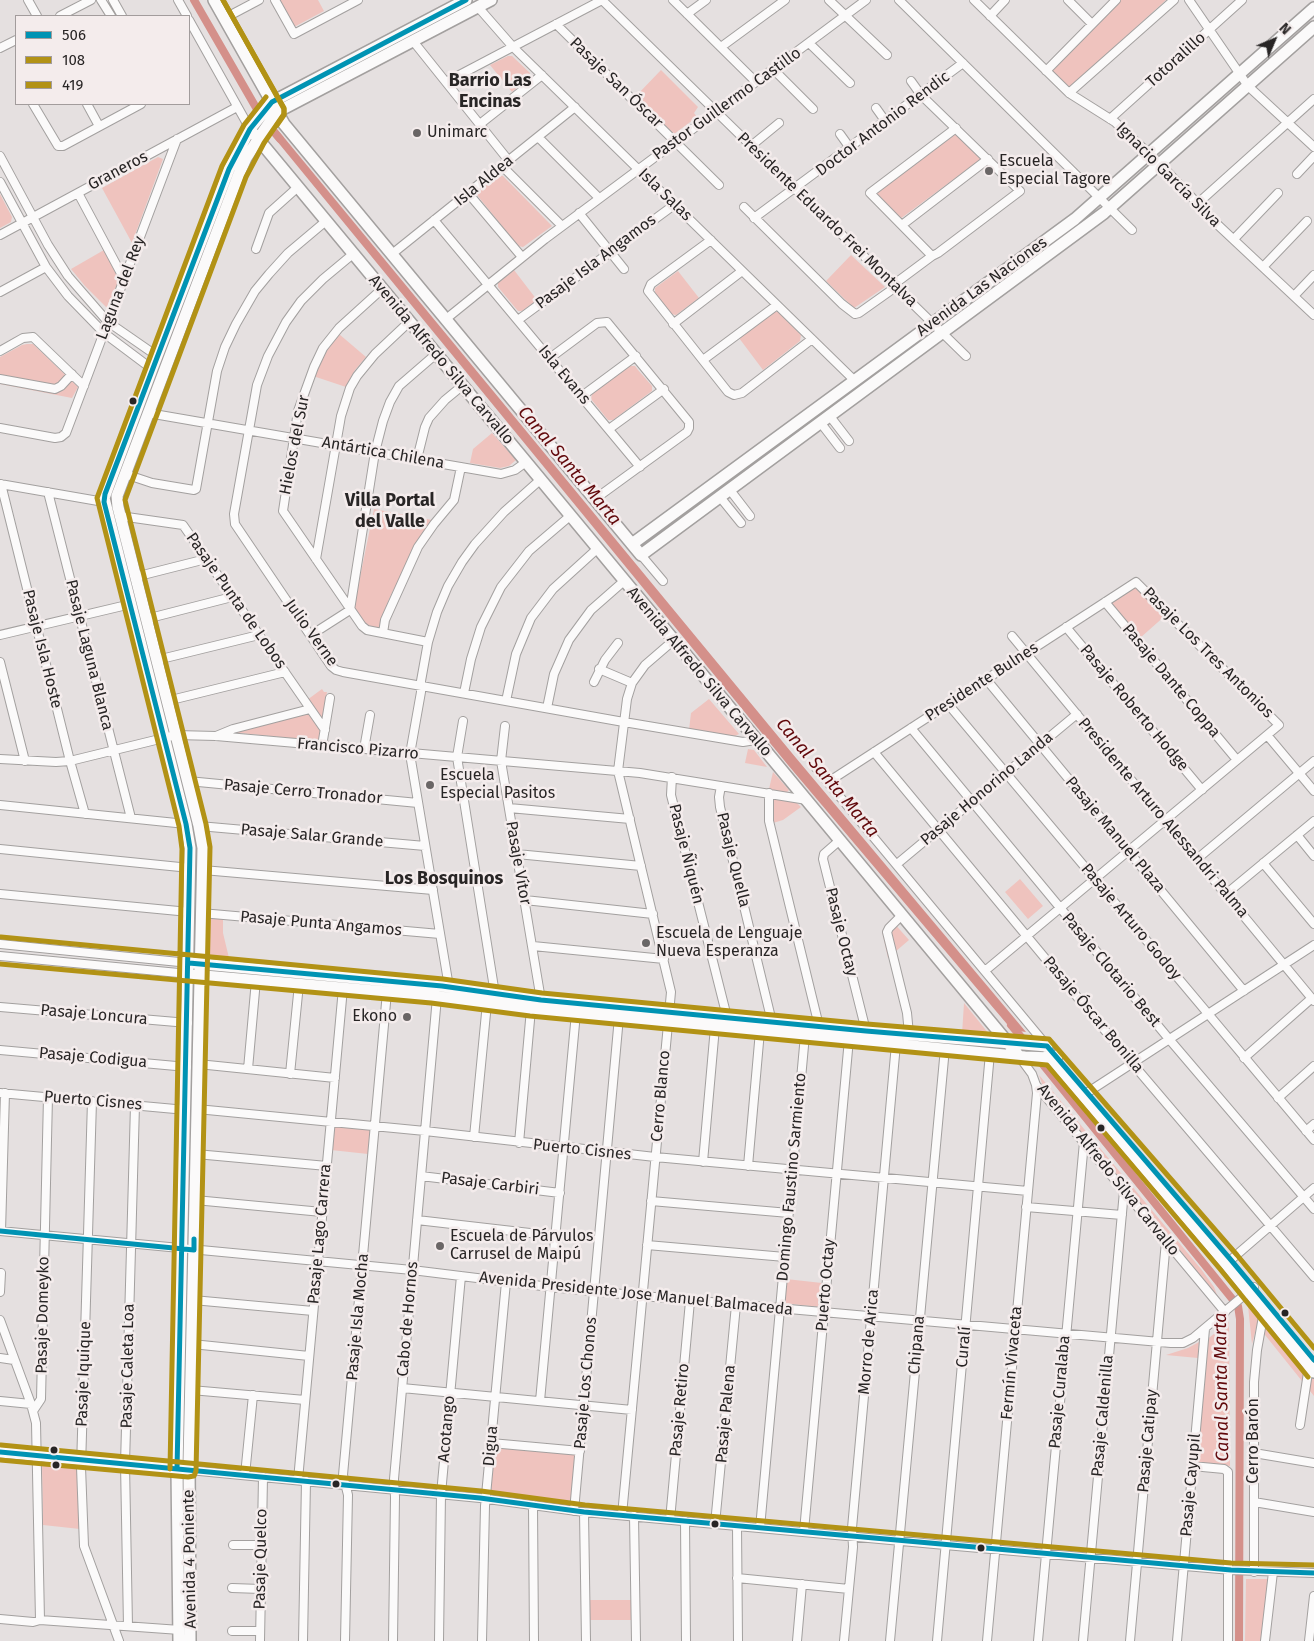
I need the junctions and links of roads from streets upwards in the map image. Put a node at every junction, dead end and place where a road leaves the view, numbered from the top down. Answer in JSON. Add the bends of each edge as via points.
{"nodes":[{"id":1,"x":28,"y":0,"type":"edge"},
{"id":2,"x":91,"y":0,"type":"edge"},
{"id":3,"x":101,"y":0,"type":"edge"},
{"id":4,"x":114,"y":0,"type":"edge"},
{"id":5,"x":178,"y":0,"type":"edge"},
{"id":6,"x":214,"y":0,"type":"edge"},
{"id":7,"x":259,"y":0,"type":"edge"},
{"id":8,"x":275,"y":0,"type":"edge"},
{"id":9,"x":358,"y":0,"type":"edge"},
{"id":10,"x":466,"y":0,"type":"edge"},
{"id":11,"x":490,"y":0,"type":"edge"},
{"id":12,"x":602,"y":0,"type":"edge"},
{"id":13,"x":673,"y":0,"type":"edge"},
{"id":14,"x":706,"y":0,"type":"edge"},
{"id":15,"x":785,"y":0,"type":"edge"},
{"id":16,"x":828,"y":0,"type":"edge"},
{"id":17,"x":866,"y":0,"type":"edge"},
{"id":18,"x":899,"y":0,"type":"edge"},
{"id":19,"x":974,"y":0,"type":"edge"},
{"id":20,"x":1005,"y":0,"type":"edge"},
{"id":21,"x":1068,"y":0,"type":"edge"},
{"id":22,"x":1116,"y":0,"type":"edge"},
{"id":23,"x":1174,"y":0,"type":"edge"},
{"id":24,"x":1189,"y":0,"type":"edge"},
{"id":25,"x":1242,"y":0,"type":"edge"},
{"id":26,"x":478,"y":7,"type":"junction"},
{"id":27,"x":1314,"y":8,"type":"edge"},
{"id":28,"x":687,"y":14,"type":"junction"},
{"id":29,"x":36,"y":15,"type":"edge"},
{"id":30,"x":62,"y":15,"type":"edge"},
{"id":31,"x":110,"y":15,"type":"edge"},
{"id":32,"x":122,"y":15,"type":"edge"},
{"id":33,"x":186,"y":15,"type":"edge"},
{"id":34,"x":845,"y":16,"type":"junction"},
{"id":35,"x":990,"y":16,"type":"junction"},
{"id":36,"x":225,"y":18,"type":"junction"},
{"id":37,"x":190,"y":22,"type":"edge"},
{"id":38,"x":556,"y":24,"type":"junction"},
{"id":39,"x":1092,"y":24,"type":"junction"},
{"id":40,"x":1314,"y":27,"type":"edge"},
{"id":41,"x":1209,"y":29,"type":"junction"},
{"id":42,"x":15,"y":40,"type":"edge"},
{"id":43,"x":413,"y":41,"type":"junction"},
{"id":44,"x":809,"y":42,"type":"junction"},
{"id":45,"x":513,"y":47,"type":"junction"},
{"id":46,"x":721,"y":47,"type":"junction"},
{"id":47,"x":0,"y":48,"type":"edge"},
{"id":48,"x":887,"y":55,"type":"dead end"},
{"id":49,"x":964,"y":63,"type":"junction"},
{"id":50,"x":773,"y":70,"type":"junction"},
{"id":51,"x":1046,"y":71,"type":"junction"},
{"id":52,"x":1239,"y":73,"type":"junction"},
{"id":53,"x":542,"y":75,"type":"junction"},
{"id":54,"x":911,"y":81,"type":"dead end"},
{"id":55,"x":446,"y":82,"type":"junction"},
{"id":56,"x":756,"y":82,"type":"junction"},
{"id":57,"x":850,"y":83,"type":"dead end"},
{"id":58,"x":1248,"y":86,"type":"junction"},
{"id":59,"x":1068,"y":93,"type":"junction"},
{"id":60,"x":921,"y":95,"type":"junction"},
{"id":61,"x":1314,"y":99,"type":"edge"},
{"id":62,"x":34,"y":105,"type":"edge"},
{"id":63,"x":88,"y":105,"type":"edge"},
{"id":64,"x":138,"y":105,"type":"edge"},
{"id":65,"x":237,"y":107,"type":"junction"},
{"id":66,"x":575,"y":107,"type":"junction"},
{"id":67,"x":876,"y":108,"type":"dead end"},
{"id":68,"x":813,"y":109,"type":"dead end"},
{"id":69,"x":272,"y":110,"type":"junction"},
{"id":70,"x":716,"y":111,"type":"junction"},
{"id":71,"x":1110,"y":119,"type":"junction"},
{"id":72,"x":886,"y":122,"type":"junction"},
{"id":73,"x":779,"y":123,"type":"dead end"},
{"id":74,"x":1288,"y":123,"type":"junction"},
{"id":75,"x":480,"y":124,"type":"junction"},
{"id":76,"x":252,"y":125,"type":"junction"},
{"id":77,"x":99,"y":126,"type":"junction"},
{"id":78,"x":956,"y":128,"type":"junction"},
{"id":79,"x":840,"y":134,"type":"dead end"},
{"id":80,"x":260,"y":135,"type":"junction"},
{"id":81,"x":538,"y":138,"type":"junction"},
{"id":82,"x":177,"y":139,"type":"junction"},
{"id":83,"x":675,"y":142,"type":"junction"},
{"id":84,"x":751,"y":146,"type":"junction"},
{"id":85,"x":850,"y":148,"type":"junction"},
{"id":86,"x":1314,"y":148,"type":"edge"},
{"id":87,"x":155,"y":151,"type":"junction"},
{"id":88,"x":1148,"y":154,"type":"junction"},
{"id":89,"x":0,"y":156,"type":"edge"},
{"id":90,"x":1314,"y":156,"type":"edge"},
{"id":91,"x":988,"y":159,"type":"junction"},
{"id":92,"x":169,"y":160,"type":"junction"},
{"id":93,"x":505,"y":163,"type":"junction"},
{"id":94,"x":1160,"y":164,"type":"junction"},
{"id":95,"x":638,"y":169,"type":"junction"},
{"id":96,"x":1297,"y":174,"type":"dead end"},
{"id":97,"x":0,"y":182,"type":"edge"},
{"id":98,"x":719,"y":184,"type":"dead end"},
{"id":99,"x":298,"y":187,"type":"junction"},
{"id":100,"x":795,"y":189,"type":"junction"},
{"id":101,"x":78,"y":193,"type":"junction"},
{"id":102,"x":468,"y":193,"type":"junction"},
{"id":103,"x":1278,"y":193,"type":"dead end"},
{"id":104,"x":599,"y":198,"type":"junction"},
{"id":105,"x":1100,"y":199,"type":"junction"},
{"id":106,"x":674,"y":204,"type":"junction"},
{"id":107,"x":1197,"y":204,"type":"junction"},
{"id":108,"x":744,"y":207,"type":"dead end"},
{"id":109,"x":1110,"y":208,"type":"junction"},
{"id":110,"x":579,"y":213,"type":"junction"},
{"id":111,"x":33,"y":217,"type":"junction"},
{"id":112,"x":754,"y":218,"type":"junction"},
{"id":113,"x":434,"y":220,"type":"junction"},
{"id":114,"x":326,"y":221,"type":"junction"},
{"id":115,"x":1307,"y":221,"type":"dead end"},
{"id":116,"x":22,"y":223,"type":"junction"},
{"id":117,"x":902,"y":225,"type":"junction"},
{"id":118,"x":562,"y":226,"type":"junction"},
{"id":119,"x":1132,"y":230,"type":"dead end"},
{"id":120,"x":0,"y":235,"type":"edge"},
{"id":121,"x":1234,"y":239,"type":"junction"},
{"id":122,"x":711,"y":240,"type":"junction"},
{"id":123,"x":256,"y":249,"type":"dead end"},
{"id":124,"x":610,"y":252,"type":"junction"},
{"id":125,"x":353,"y":254,"type":"junction"},
{"id":126,"x":392,"y":254,"type":"junction"},
{"id":127,"x":932,"y":256,"type":"junction"},
{"id":128,"x":522,"y":257,"type":"junction"},
{"id":129,"x":46,"y":267,"type":"junction"},
{"id":130,"x":1263,"y":267,"type":"junction"},
{"id":131,"x":624,"y":269,"type":"dead end"},
{"id":132,"x":742,"y":271,"type":"junction"},
{"id":133,"x":1314,"y":275,"type":"edge"},
{"id":134,"x":124,"y":279,"type":"junction"},
{"id":135,"x":488,"y":284,"type":"junction"},
{"id":136,"x":893,"y":285,"type":"junction"},
{"id":137,"x":382,"y":289,"type":"junction"},
{"id":138,"x":0,"y":292,"type":"edge"},
{"id":139,"x":1294,"y":296,"type":"junction"},
{"id":140,"x":777,"y":305,"type":"junction"},
{"id":141,"x":1314,"y":315,"type":"edge"},
{"id":142,"x":446,"y":319,"type":"junction"},
{"id":143,"x":518,"y":320,"type":"junction"},
{"id":144,"x":108,"y":322,"type":"junction"},
{"id":145,"x":409,"y":322,"type":"junction"},
{"id":146,"x":673,"y":324,"type":"junction"},
{"id":147,"x":932,"y":324,"type":"junction"},
{"id":148,"x":104,"y":333,"type":"junction"},
{"id":149,"x":942,"y":333,"type":"junction"},
{"id":150,"x":812,"y":339,"type":"junction"},
{"id":151,"x":0,"y":351,"type":"edge"},
{"id":152,"x":436,"y":354,"type":"junction"},
{"id":153,"x":156,"y":356,"type":"junction"},
{"id":154,"x":636,"y":356,"type":"junction"},
{"id":155,"x":966,"y":356,"type":"dead end"},
{"id":156,"x":550,"y":358,"type":"junction"},
{"id":157,"x":703,"y":360,"type":"junction"},
{"id":158,"x":152,"y":369,"type":"junction"},
{"id":159,"x":89,"y":373,"type":"junction"},
{"id":160,"x":72,"y":374,"type":"junction"},
{"id":161,"x":0,"y":379,"type":"edge"},
{"id":162,"x":854,"y":381,"type":"junction"},
{"id":163,"x":84,"y":386,"type":"junction"},
{"id":164,"x":462,"y":386,"type":"junction"},
{"id":165,"x":664,"y":389,"type":"junction"},
{"id":166,"x":582,"y":396,"type":"junction"},
{"id":167,"x":148,"y":413,"type":"junction"},
{"id":168,"x":825,"y":419,"type":"junction"},
{"id":169,"x":208,"y":423,"type":"junction"},
{"id":170,"x":0,"y":428,"type":"edge"},
{"id":171,"x":609,"y":429,"type":"junction"},
{"id":172,"x":249,"y":430,"type":"junction"},
{"id":173,"x":294,"y":438,"type":"junction"},
{"id":174,"x":848,"y":441,"type":"dead end"},
{"id":175,"x":336,"y":445,"type":"junction"},
{"id":176,"x":840,"y":448,"type":"dead end"},
{"id":177,"x":375,"y":452,"type":"junction"},
{"id":178,"x":417,"y":459,"type":"junction"},
{"id":179,"x":526,"y":462,"type":"junction"},
{"id":180,"x":461,"y":467,"type":"junction"},
{"id":181,"x":640,"y":467,"type":"junction"},
{"id":182,"x":125,"y":474,"type":"junction"},
{"id":183,"x":540,"y":480,"type":"junction"},
{"id":184,"x":1,"y":484,"type":"edge"},
{"id":185,"x":48,"y":492,"type":"junction"},
{"id":186,"x":725,"y":493,"type":"junction"},
{"id":187,"x":595,"y":499,"type":"junction"},
{"id":188,"x":104,"y":502,"type":"junction"},
{"id":189,"x":120,"y":516,"type":"junction"},
{"id":190,"x":570,"y":516,"type":"junction"},
{"id":191,"x":750,"y":516,"type":"dead end"},
{"id":192,"x":741,"y":523,"type":"dead end"},
{"id":193,"x":632,"y":544,"type":"junction"},
{"id":194,"x":597,"y":549,"type":"junction"},
{"id":195,"x":641,"y":555,"type":"junction"},
{"id":196,"x":206,"y":559,"type":"junction"},
{"id":197,"x":316,"y":559,"type":"junction"},
{"id":198,"x":135,"y":577,"type":"junction"},
{"id":199,"x":624,"y":581,"type":"junction"},
{"id":200,"x":663,"y":581,"type":"dead end"},
{"id":201,"x":1136,"y":582,"type":"joint"},
{"id":202,"x":232,"y":597,"type":"junction"},
{"id":203,"x":1105,"y":602,"type":"junction"},
{"id":204,"x":131,"y":604,"type":"junction"},
{"id":205,"x":350,"y":610,"type":"junction"},
{"id":206,"x":80,"y":616,"type":"junction"},
{"id":207,"x":146,"y":619,"type":"junction"},
{"id":208,"x":37,"y":626,"type":"junction"},
{"id":209,"x":1066,"y":627,"type":"junction"},
{"id":210,"x":383,"y":633,"type":"junction"},
{"id":211,"x":0,"y":635,"type":"edge"},
{"id":212,"x":259,"y":635,"type":"junction"},
{"id":213,"x":311,"y":635,"type":"junction"},
{"id":214,"x":1012,"y":636,"type":"dead end"},
{"id":215,"x":674,"y":640,"type":"junction"},
{"id":216,"x":428,"y":642,"type":"junction"},
{"id":217,"x":618,"y":643,"type":"dead end"},
{"id":218,"x":1026,"y":653,"type":"junction"},
{"id":219,"x":157,"y":660,"type":"junction"},
{"id":220,"x":0,"y":662,"type":"edge"},
{"id":221,"x":599,"y":669,"type":"junction"},
{"id":222,"x":284,"y":672,"type":"junction"},
{"id":223,"x":986,"y":680,"type":"junction"},
{"id":224,"x":594,"y":682,"type":"dead end"},
{"id":225,"x":632,"y":683,"type":"junction"},
{"id":226,"x":421,"y":686,"type":"junction"},
{"id":227,"x":464,"y":693,"type":"junction"},
{"id":228,"x":330,"y":698,"type":"dead end"},
{"id":229,"x":167,"y":701,"type":"junction"},
{"id":230,"x":506,"y":701,"type":"junction"},
{"id":231,"x":948,"y":704,"type":"junction"},
{"id":232,"x":547,"y":708,"type":"junction"},
{"id":233,"x":310,"y":709,"type":"junction"},
{"id":234,"x":1077,"y":714,"type":"junction"},
{"id":235,"x":370,"y":715,"type":"dead end"},
{"id":236,"x":463,"y":721,"type":"dead end"},
{"id":237,"x":624,"y":722,"type":"junction"},
{"id":238,"x":505,"y":726,"type":"dead end"},
{"id":239,"x":911,"y":728,"type":"junction"},
{"id":240,"x":324,"y":730,"type":"junction"},
{"id":241,"x":176,"y":735,"type":"junction"},
{"id":242,"x":1267,"y":735,"type":"junction"},
{"id":243,"x":216,"y":736,"type":"junction"},
{"id":244,"x":164,"y":737,"type":"junction"},
{"id":245,"x":755,"y":740,"type":"junction"},
{"id":246,"x":1040,"y":745,"type":"junction"},
{"id":247,"x":322,"y":746,"type":"junction"},
{"id":248,"x":114,"y":750,"type":"junction"},
{"id":249,"x":364,"y":750,"type":"junction"},
{"id":250,"x":874,"y":752,"type":"junction"},
{"id":251,"x":410,"y":754,"type":"junction"},
{"id":252,"x":457,"y":757,"type":"junction"},
{"id":253,"x":0,"y":759,"type":"edge"},
{"id":254,"x":1237,"y":760,"type":"junction"},
{"id":255,"x":25,"y":761,"type":"junction"},
{"id":256,"x":70,"y":761,"type":"junction"},
{"id":257,"x":501,"y":761,"type":"junction"},
{"id":258,"x":1314,"y":761,"type":"edge"},
{"id":259,"x":816,"y":768,"type":"dead end"},
{"id":260,"x":618,"y":771,"type":"junction"},
{"id":261,"x":1006,"y":773,"type":"junction"},
{"id":262,"x":1299,"y":774,"type":"junction"},
{"id":263,"x":672,"y":777,"type":"junction"},
{"id":264,"x":188,"y":781,"type":"junction"},
{"id":265,"x":828,"y":782,"type":"junction"},
{"id":266,"x":722,"y":786,"type":"junction"},
{"id":267,"x":1202,"y":790,"type":"junction"},
{"id":268,"x":1314,"y":791,"type":"edge"},
{"id":269,"x":769,"y":794,"type":"junction"},
{"id":270,"x":807,"y":800,"type":"junction"},
{"id":271,"x":972,"y":801,"type":"junction"},
{"id":272,"x":418,"y":803,"type":"junction"},
{"id":273,"x":0,"y":805,"type":"edge"},
{"id":274,"x":509,"y":808,"type":"junction"},
{"id":275,"x":85,"y":814,"type":"junction"},
{"id":276,"x":131,"y":818,"type":"junction"},
{"id":277,"x":630,"y":819,"type":"junction"},
{"id":278,"x":1165,"y":820,"type":"junction"},
{"id":279,"x":1314,"y":821,"type":"edge"},
{"id":280,"x":186,"y":824,"type":"junction"},
{"id":281,"x":200,"y":826,"type":"junction"},
{"id":282,"x":938,"y":829,"type":"junction"},
{"id":283,"x":1297,"y":835,"type":"junction"},
{"id":284,"x":840,"y":840,"type":"junction"},
{"id":285,"x":425,"y":846,"type":"junction"},
{"id":286,"x":0,"y":849,"type":"edge"},
{"id":287,"x":1128,"y":851,"type":"junction"},
{"id":288,"x":517,"y":854,"type":"junction"},
{"id":289,"x":1314,"y":856,"type":"edge"},
{"id":290,"x":1197,"y":859,"type":"junction"},
{"id":291,"x":1263,"y":863,"type":"junction"},
{"id":292,"x":897,"y":864,"type":"junction"},
{"id":293,"x":641,"y":866,"type":"junction"},
{"id":294,"x":190,"y":868,"type":"junction"},
{"id":295,"x":203,"y":870,"type":"junction"},
{"id":296,"x":1095,"y":879,"type":"junction"},
{"id":297,"x":433,"y":890,"type":"junction"},
{"id":298,"x":0,"y":894,"type":"edge"},
{"id":299,"x":1226,"y":894,"type":"junction"},
{"id":300,"x":525,"y":900,"type":"junction"},
{"id":301,"x":1060,"y":908,"type":"junction"},
{"id":302,"x":189,"y":912,"type":"junction"},
{"id":303,"x":202,"y":913,"type":"junction"},
{"id":304,"x":653,"y":914,"type":"junction"},
{"id":305,"x":902,"y":915,"type":"junction"},
{"id":306,"x":1314,"y":924,"type":"edge"},
{"id":307,"x":440,"y":934,"type":"junction"},
{"id":308,"x":1027,"y":936,"type":"junction"},
{"id":309,"x":0,"y":944,"type":"edge"},
{"id":310,"x":1314,"y":945,"type":"edge"},
{"id":311,"x":532,"y":946,"type":"junction"},
{"id":312,"x":0,"y":956,"type":"edge"},
{"id":313,"x":664,"y":959,"type":"junction"},
{"id":314,"x":1284,"y":965,"type":"junction"},
{"id":315,"x":195,"y":969,"type":"junction"},
{"id":316,"x":986,"y":970,"type":"junction"},
{"id":317,"x":256,"y":980,"type":"junction"},
{"id":318,"x":298,"y":984,"type":"junction"},
{"id":319,"x":449,"y":987,"type":"junction"},
{"id":320,"x":343,"y":988,"type":"junction"},
{"id":321,"x":1244,"y":991,"type":"junction"},
{"id":322,"x":387,"y":992,"type":"junction"},
{"id":323,"x":495,"y":994,"type":"junction"},
{"id":324,"x":438,"y":997,"type":"junction"},
{"id":325,"x":541,"y":1000,"type":"junction"},
{"id":326,"x":1313,"y":1000,"type":"edge"},
{"id":327,"x":486,"y":1003,"type":"junction"},
{"id":328,"x":0,"y":1007,"type":"edge"},
{"id":329,"x":532,"y":1009,"type":"junction"},
{"id":330,"x":576,"y":1013,"type":"junction"},
{"id":331,"x":1207,"y":1014,"type":"junction"},
{"id":332,"x":619,"y":1017,"type":"junction"},
{"id":333,"x":669,"y":1017,"type":"junction"},
{"id":334,"x":727,"y":1017,"type":"junction"},
{"id":335,"x":772,"y":1022,"type":"junction"},
{"id":336,"x":188,"y":1024,"type":"junction"},
{"id":337,"x":715,"y":1026,"type":"junction"},
{"id":338,"x":820,"y":1026,"type":"junction"},
{"id":339,"x":760,"y":1031,"type":"junction"},
{"id":340,"x":866,"y":1031,"type":"junction"},
{"id":341,"x":909,"y":1034,"type":"junction"},
{"id":342,"x":805,"y":1035,"type":"junction"},
{"id":343,"x":849,"y":1039,"type":"junction"},
{"id":344,"x":1169,"y":1039,"type":"junction"},
{"id":345,"x":1011,"y":1043,"type":"junction"},
{"id":346,"x":896,"y":1044,"type":"junction"},
{"id":347,"x":1042,"y":1046,"type":"junction"},
{"id":348,"x":944,"y":1048,"type":"junction"},
{"id":349,"x":0,"y":1050,"type":"edge"},
{"id":350,"x":990,"y":1053,"type":"junction"},
{"id":351,"x":1022,"y":1056,"type":"junction"},
{"id":352,"x":1051,"y":1058,"type":"junction"},
{"id":353,"x":1244,"y":1058,"type":"junction"},
{"id":354,"x":1132,"y":1063,"type":"junction"},
{"id":355,"x":192,"y":1066,"type":"junction"},
{"id":356,"x":1314,"y":1066,"type":"edge"},
{"id":357,"x":248,"y":1069,"type":"junction"},
{"id":358,"x":290,"y":1074,"type":"junction"},
{"id":359,"x":335,"y":1078,"type":"junction"},
{"id":360,"x":1036,"y":1085,"type":"junction"},
{"id":361,"x":2,"y":1093,"type":"edge"},
{"id":362,"x":1084,"y":1094,"type":"junction"},
{"id":363,"x":48,"y":1097,"type":"junction"},
{"id":364,"x":1278,"y":1098,"type":"junction"},
{"id":365,"x":92,"y":1101,"type":"junction"},
{"id":366,"x":135,"y":1105,"type":"junction"},
{"id":367,"x":192,"y":1109,"type":"junction"},
{"id":368,"x":331,"y":1122,"type":"junction"},
{"id":369,"x":1314,"y":1124,"type":"edge"},
{"id":370,"x":375,"y":1126,"type":"junction"},
{"id":371,"x":425,"y":1131,"type":"junction"},
{"id":372,"x":1306,"y":1131,"type":"junction"},
{"id":373,"x":474,"y":1137,"type":"junction"},
{"id":374,"x":1314,"y":1140,"type":"edge"},
{"id":375,"x":1084,"y":1142,"type":"junction"},
{"id":376,"x":519,"y":1143,"type":"junction"},
{"id":377,"x":564,"y":1148,"type":"junction"},
{"id":378,"x":607,"y":1152,"type":"junction"},
{"id":379,"x":196,"y":1154,"type":"junction"},
{"id":380,"x":655,"y":1157,"type":"junction"},
{"id":381,"x":703,"y":1162,"type":"junction"},
{"id":382,"x":327,"y":1166,"type":"junction"},
{"id":383,"x":748,"y":1166,"type":"junction"},
{"id":384,"x":793,"y":1170,"type":"junction"},
{"id":385,"x":836,"y":1174,"type":"junction"},
{"id":386,"x":421,"y":1176,"type":"junction"},
{"id":387,"x":884,"y":1178,"type":"junction"},
{"id":388,"x":932,"y":1182,"type":"junction"},
{"id":389,"x":978,"y":1186,"type":"junction"},
{"id":390,"x":1314,"y":1188,"type":"edge"},
{"id":391,"x":1028,"y":1191,"type":"junction"},
{"id":392,"x":1124,"y":1191,"type":"junction"},
{"id":393,"x":560,"y":1193,"type":"junction"},
{"id":394,"x":1304,"y":1197,"type":"junction"},
{"id":395,"x":195,"y":1200,"type":"junction"},
{"id":396,"x":651,"y":1201,"type":"junction"},
{"id":397,"x":1026,"y":1207,"type":"junction"},
{"id":398,"x":1314,"y":1209,"type":"edge"},
{"id":399,"x":1077,"y":1211,"type":"junction"},
{"id":400,"x":322,"y":1212,"type":"junction"},
{"id":401,"x":789,"y":1213,"type":"junction"},
{"id":402,"x":1122,"y":1215,"type":"junction"},
{"id":403,"x":417,"y":1220,"type":"junction"},
{"id":404,"x":1270,"y":1226,"type":"junction"},
{"id":405,"x":1,"y":1231,"type":"edge"},
{"id":406,"x":45,"y":1236,"type":"junction"},
{"id":407,"x":556,"y":1236,"type":"junction"},
{"id":408,"x":88,"y":1240,"type":"junction"},
{"id":409,"x":1166,"y":1241,"type":"junction"},
{"id":410,"x":131,"y":1244,"type":"junction"},
{"id":411,"x":647,"y":1245,"type":"junction"},
{"id":412,"x":188,"y":1249,"type":"junction"},
{"id":413,"x":784,"y":1257,"type":"junction"},
{"id":414,"x":318,"y":1262,"type":"junction"},
{"id":415,"x":1229,"y":1262,"type":"junction"},
{"id":416,"x":362,"y":1266,"type":"junction"},
{"id":417,"x":412,"y":1270,"type":"junction"},
{"id":418,"x":1,"y":1273,"type":"edge"},
{"id":419,"x":461,"y":1276,"type":"junction"},
{"id":420,"x":1314,"y":1277,"type":"edge"},
{"id":421,"x":506,"y":1282,"type":"junction"},
{"id":422,"x":550,"y":1287,"type":"junction"},
{"id":423,"x":0,"y":1292,"type":"edge"},
{"id":424,"x":594,"y":1292,"type":"junction"},
{"id":425,"x":1249,"y":1292,"type":"junction"},
{"id":426,"x":642,"y":1296,"type":"junction"},
{"id":427,"x":193,"y":1300,"type":"junction"},
{"id":428,"x":690,"y":1300,"type":"junction"},
{"id":429,"x":736,"y":1305,"type":"junction"},
{"id":430,"x":780,"y":1308,"type":"junction"},
{"id":431,"x":1227,"y":1310,"type":"junction"},
{"id":432,"x":313,"y":1311,"type":"junction"},
{"id":433,"x":1264,"y":1311,"type":"junction"},
{"id":434,"x":824,"y":1312,"type":"junction"},
{"id":435,"x":871,"y":1316,"type":"junction"},
{"id":436,"x":0,"y":1320,"type":"edge"},
{"id":437,"x":920,"y":1321,"type":"junction"},
{"id":438,"x":966,"y":1325,"type":"junction"},
{"id":439,"x":1015,"y":1329,"type":"junction"},
{"id":440,"x":1204,"y":1329,"type":"junction"},
{"id":441,"x":1066,"y":1334,"type":"junction"},
{"id":442,"x":1110,"y":1338,"type":"junction"},
{"id":443,"x":1157,"y":1342,"type":"junction"},
{"id":444,"x":192,"y":1344,"type":"junction"},
{"id":445,"x":309,"y":1356,"type":"junction"},
{"id":446,"x":0,"y":1358,"type":"edge"},
{"id":447,"x":14,"y":1360,"type":"junction"},
{"id":448,"x":1312,"y":1366,"type":"edge"},
{"id":449,"x":402,"y":1388,"type":"junction"},
{"id":450,"x":191,"y":1390,"type":"junction"},
{"id":451,"x":450,"y":1393,"type":"junction"},
{"id":452,"x":253,"y":1395,"type":"junction"},
{"id":453,"x":495,"y":1397,"type":"junction"},
{"id":454,"x":305,"y":1400,"type":"junction"},
{"id":455,"x":540,"y":1401,"type":"junction"},
{"id":456,"x":0,"y":1402,"type":"edge"},
{"id":457,"x":584,"y":1406,"type":"junction"},
{"id":458,"x":32,"y":1407,"type":"junction"},
{"id":459,"x":632,"y":1410,"type":"junction"},
{"id":460,"x":1300,"y":1425,"type":"dead end"},
{"id":461,"x":491,"y":1443,"type":"junction"},
{"id":462,"x":0,"y":1452,"type":"edge"},
{"id":463,"x":580,"y":1452,"type":"junction"},
{"id":464,"x":1254,"y":1453,"type":"junction"},
{"id":465,"x":37,"y":1456,"type":"junction"},
{"id":466,"x":82,"y":1460,"type":"junction"},
{"id":467,"x":1314,"y":1463,"type":"edge"},
{"id":468,"x":126,"y":1464,"type":"junction"},
{"id":469,"x":1192,"y":1466,"type":"junction"},
{"id":470,"x":183,"y":1469,"type":"junction"},
{"id":471,"x":245,"y":1475,"type":"junction"},
{"id":472,"x":263,"y":1477,"type":"junction"},
{"id":473,"x":302,"y":1481,"type":"junction"},
{"id":474,"x":346,"y":1485,"type":"junction"},
{"id":475,"x":394,"y":1490,"type":"junction"},
{"id":476,"x":441,"y":1494,"type":"junction"},
{"id":477,"x":486,"y":1499,"type":"junction"},
{"id":478,"x":1254,"y":1502,"type":"junction"},
{"id":479,"x":533,"y":1505,"type":"junction"},
{"id":480,"x":574,"y":1510,"type":"junction"},
{"id":481,"x":584,"y":1512,"type":"junction"},
{"id":482,"x":1314,"y":1512,"type":"edge"},
{"id":483,"x":622,"y":1515,"type":"junction"},
{"id":484,"x":634,"y":1516,"type":"junction"},
{"id":485,"x":670,"y":1520,"type":"junction"},
{"id":486,"x":685,"y":1521,"type":"junction"},
{"id":487,"x":716,"y":1524,"type":"junction"},
{"id":488,"x":736,"y":1526,"type":"junction"},
{"id":489,"x":760,"y":1528,"type":"junction"},
{"id":490,"x":804,"y":1532,"type":"junction"},
{"id":491,"x":851,"y":1536,"type":"junction"},
{"id":492,"x":900,"y":1540,"type":"junction"},
{"id":493,"x":262,"y":1545,"type":"junction"},
{"id":494,"x":946,"y":1545,"type":"junction"},
{"id":495,"x":234,"y":1546,"type":"dead end"},
{"id":496,"x":996,"y":1549,"type":"junction"},
{"id":497,"x":1046,"y":1554,"type":"junction"},
{"id":498,"x":1091,"y":1558,"type":"junction"},
{"id":499,"x":1137,"y":1562,"type":"junction"},
{"id":500,"x":1183,"y":1566,"type":"junction"},
{"id":501,"x":1229,"y":1570,"type":"junction"},
{"id":502,"x":1251,"y":1572,"type":"junction"},
{"id":503,"x":1273,"y":1572,"type":"junction"},
{"id":504,"x":1314,"y":1573,"type":"edge"},
{"id":505,"x":737,"y":1578,"type":"junction"},
{"id":506,"x":802,"y":1584,"type":"junction"},
{"id":507,"x":232,"y":1588,"type":"dead end"},
{"id":508,"x":261,"y":1588,"type":"junction"},
{"id":509,"x":849,"y":1589,"type":"junction"},
{"id":510,"x":1314,"y":1596,"type":"edge"},
{"id":511,"x":0,"y":1618,"type":"edge"},
{"id":512,"x":40,"y":1620,"type":"junction"},
{"id":513,"x":113,"y":1625,"type":"junction"},
{"id":514,"x":128,"y":1626,"type":"junction"},
{"id":515,"x":232,"y":1631,"type":"dead end"},
{"id":516,"x":260,"y":1632,"type":"junction"},
{"id":517,"x":180,"y":1636,"type":"edge"},
{"id":518,"x":119,"y":1641,"type":"edge"},
{"id":519,"x":190,"y":1641,"type":"edge"},
{"id":520,"x":260,"y":1641,"type":"edge"},
{"id":521,"x":303,"y":1641,"type":"edge"},
{"id":522,"x":345,"y":1641,"type":"edge"},
{"id":523,"x":392,"y":1641,"type":"edge"},
{"id":524,"x":439,"y":1641,"type":"edge"},
{"id":525,"x":482,"y":1641,"type":"edge"},
{"id":526,"x":534,"y":1641,"type":"edge"},
{"id":527,"x":586,"y":1641,"type":"edge"},
{"id":528,"x":636,"y":1641,"type":"edge"},
{"id":529,"x":686,"y":1641,"type":"edge"},
{"id":530,"x":738,"y":1641,"type":"edge"},
{"id":531,"x":797,"y":1641,"type":"edge"},
{"id":532,"x":844,"y":1641,"type":"edge"},
{"id":533,"x":890,"y":1641,"type":"edge"},
{"id":534,"x":937,"y":1641,"type":"edge"},
{"id":535,"x":987,"y":1641,"type":"edge"},
{"id":536,"x":1038,"y":1641,"type":"edge"},
{"id":537,"x":1083,"y":1641,"type":"edge"},
{"id":538,"x":1130,"y":1641,"type":"edge"},
{"id":539,"x":1177,"y":1641,"type":"edge"},
{"id":540,"x":1228,"y":1641,"type":"edge"},
{"id":541,"x":1265,"y":1641,"type":"edge"},
{"id":542,"x":1309,"y":1641,"type":"edge"}],
"edges":[{"from":1,"to":29,"type":"street"},
{"from":2,"to":30,"type":"street"},
{"from":3,"to":31,"type":"street"},
{"from":4,"to":32,"type":"street"},
{"from":5,"to":33,"type":"street"},
{"from":6,"to":36,"type":"street","name":"Avenida Alfredo Silva Carvallo"},
{"from":7,"to":36,"type":"street"},
{"from":8,"to":9,"type":"street","via":[[294,34]]},
{"from":10,"to":69,"type":"street","name":"Avenida 4 Poniente"},
{"from":11,"to":26,"type":"street","name":"Avenida 4 Poniente"},
{"from":12,"to":38,"type":"street"},
{"from":12,"to":70,"type":"street","name":"Presidente Eduardo Frei Montalva"},
{"from":13,"to":28,"type":"street"},
{"from":14,"to":28,"type":"street"},
{"from":15,"to":46,"type":"street"},
{"from":16,"to":34,"type":"street"},
{"from":17,"to":34,"type":"street","name":"Pastor Guillermo Castillo"},
{"from":18,"to":49,"type":"street"},
{"from":19,"to":35,"type":"street","name":"Ignacio García Silva"},
{"from":20,"to":35,"type":"street"},
{"from":21,"to":39,"type":"street"},
{"from":22,"to":39,"type":"street"},
{"from":23,"to":59,"type":"street"},
{"from":24,"to":41,"type":"street"},
{"from":25,"to":41,"type":"street","name":"Totoralillo"},
{"from":26,"to":43,"type":"street","name":"Avenida 4 Poniente"},
{"from":26,"to":45,"type":"street","name":"Isla Salas"},
{"from":27,"to":52,"type":"street","name":"Avenida Las Naciones"},
{"from":28,"to":46,"type":"street"},
{"from":34,"to":44,"type":"street","name":"Pastor Guillermo Castillo"},
{"from":34,"to":48,"type":"street"},
{"from":35,"to":51,"type":"street","name":"Ignacio García Silva"},
{"from":36,"to":69,"type":"street","name":"Avenida Alfredo Silva Carvallo"},
{"from":37,"to":65,"type":"street","name":"Avenida Alfredo Silva Carvallo"},
{"from":38,"to":45,"type":"street"},
{"from":38,"to":83,"type":"street","name":"Pasaje San Óscar"},
{"from":39,"to":51,"type":"street"},
{"from":40,"to":58,"type":"street","name":"Avenida Las Naciones"},
{"from":41,"to":52,"type":"street"},
{"from":41,"to":71,"type":"street","name":"Totoralillo"},
{"from":42,"to":47,"type":"street"},
{"from":43,"to":55,"type":"street"},
{"from":43,"to":69,"type":"street","name":"Avenida 4 Poniente"},
{"from":44,"to":50,"type":"street","name":"Pastor Guillermo Castillo"},
{"from":44,"to":57,"type":"street"},
{"from":45,"to":53,"type":"street","name":"Isla Salas"},
{"from":45,"to":55,"type":"street"},
{"from":46,"to":56,"type":"street"},
{"from":49,"to":60,"type":"street","name":"Doctor Antonio Rendic"},
{"from":49,"to":105,"type":"street"},
{"from":50,"to":56,"type":"street","name":"Pastor Guillermo Castillo"},
{"from":50,"to":68,"type":"street"},
{"from":51,"to":59,"type":"street","name":"Ignacio García Silva"},
{"from":52,"to":58,"type":"street"},
{"from":52,"to":88,"type":"street","name":"Avenida Las Naciones"},
{"from":53,"to":66,"type":"street","name":"Isla Salas"},
{"from":53,"to":75,"type":"street"},
{"from":54,"to":60,"type":"street"},
{"from":55,"to":75,"type":"street"},
{"from":56,"to":70,"type":"street","name":"Pastor Guillermo Castillo"},
{"from":58,"to":74,"type":"street"},
{"from":58,"to":94,"type":"street","name":"Avenida Las Naciones"},
{"from":59,"to":71,"type":"street","name":"Ignacio García Silva"},
{"from":60,"to":72,"type":"street","name":"Doctor Antonio Rendic"},
{"from":60,"to":78,"type":"street"},
{"from":61,"to":74,"type":"street"},
{"from":62,"to":77,"type":"street","via":[[58,146]]},
{"from":63,"to":77,"type":"street"},
{"from":64,"to":77,"type":"street"},
{"from":65,"to":76,"type":"street","name":"Avenida Alfredo Silva Carvallo"},
{"from":65,"to":82,"type":"street","name":"Graneros"},
{"from":66,"to":81,"type":"street","name":"Isla Aldea"},
{"from":66,"to":95,"type":"street","name":"Isla Salas"},
{"from":67,"to":72,"type":"street"},
{"from":69,"to":76,"type":"street","name":"Avenida 4 Poniente"},
{"from":69,"to":80,"type":"street","name":"Avenida 4 Poniente"},
{"from":69,"to":126,"type":"street","name":"Avenida Alfredo Silva Carvallo"},
{"from":70,"to":83,"type":"street","name":"Pastor Guillermo Castillo"},
{"from":70,"to":84,"type":"street","name":"Presidente Eduardo Frei Montalva"},
{"from":71,"to":88,"type":"street","name":"Ignacio García Silva"},
{"from":72,"to":85,"type":"street","name":"Doctor Antonio Rendic"},
{"from":73,"to":84,"type":"street"},
{"from":74,"to":86,"type":"street"},
{"from":74,"to":107,"type":"street"},
{"from":75,"to":93,"type":"street"},
{"from":76,"to":80,"type":"street","name":"Avenida Alfredo Silva Carvallo"},
{"from":76,"to":153,"type":"street","name":"Avenida 4 Poniente","via":[[229,169]]},
{"from":78,"to":91,"type":"street"},
{"from":78,"to":117,"type":"street","via":[[870,193]]},
{"from":79,"to":85,"type":"street"},
{"from":80,"to":99,"type":"street","name":"Avenida Alfredo Silva Carvallo"},
{"from":80,"to":167,"type":"street","name":"Avenida 4 Poniente","via":[[239,174]]},
{"from":81,"to":93,"type":"street","name":"Isla Aldea"},
{"from":81,"to":104,"type":"street"},
{"from":82,"to":87,"type":"street","name":"Graneros"},
{"from":82,"to":92,"type":"street","name":"Laguna del Rey"},
{"from":83,"to":95,"type":"street","name":"Pastor Guillermo Castillo"},
{"from":83,"to":98,"type":"street","name":"Pasaje San Óscar"},
{"from":84,"to":100,"type":"street","name":"Presidente Eduardo Frei Montalva"},
{"from":85,"to":100,"type":"street","name":"Doctor Antonio Rendic"},
{"from":87,"to":92,"type":"street","via":[[163,153]]},
{"from":87,"to":101,"type":"street","name":"Graneros"},
{"from":88,"to":94,"type":"street","name":"Ignacio García Silva"},
{"from":88,"to":105,"type":"street","name":"Avenida Las Naciones"},
{"from":89,"to":111,"type":"street"},
{"from":90,"to":96,"type":"street"},
{"from":91,"to":117,"type":"street"},
{"from":91,"to":127,"type":"street","via":[[1020,191]]},
{"from":92,"to":134,"type":"street","name":"Laguna del Rey"},
{"from":93,"to":102,"type":"street","name":"Isla Aldea"},
{"from":93,"to":118,"type":"street"},
{"from":94,"to":107,"type":"street","name":"Ignacio García Silva"},
{"from":94,"to":109,"type":"street","name":"Avenida Las Naciones"},
{"from":95,"to":104,"type":"street","name":"Pastor Guillermo Castillo"},
{"from":95,"to":106,"type":"street","name":"Isla Salas"},
{"from":97,"to":116,"type":"street"},
{"from":99,"to":114,"type":"street","name":"Avenida Alfredo Silva Carvallo"},
{"from":99,"to":123,"type":"street","via":[[269,213]]},
{"from":100,"to":112,"type":"street","name":"Doctor Antonio Rendic"},
{"from":100,"to":136,"type":"street","name":"Presidente Eduardo Frei Montalva"},
{"from":101,"to":111,"type":"street","name":"Graneros"},
{"from":101,"to":134,"type":"street"},
{"from":102,"to":113,"type":"street","name":"Isla Aldea"},
{"from":102,"to":128,"type":"street"},
{"from":103,"to":121,"type":"street"},
{"from":104,"to":110,"type":"street","name":"Pastor Guillermo Castillo"},
{"from":105,"to":109,"type":"street"},
{"from":105,"to":147,"type":"street","name":"Avenida Las Naciones"},
{"from":106,"to":122,"type":"street","name":"Isla Salas"},
{"from":106,"to":124,"type":"street","name":"Pasaje Isla Angamos"},
{"from":107,"to":121,"type":"street","name":"Ignacio García Silva"},
{"from":108,"to":112,"type":"street"},
{"from":109,"to":119,"type":"street"},
{"from":109,"to":149,"type":"street","name":"Avenida Las Naciones"},
{"from":110,"to":118,"type":"street","name":"Pastor Guillermo Castillo"},
{"from":110,"to":124,"type":"street"},
{"from":111,"to":116,"type":"street","name":"Graneros"},
{"from":111,"to":144,"type":"street","via":[[61,267]]},
{"from":112,"to":136,"type":"street","via":[[855,314],[890,291]]},
{"from":113,"to":126,"type":"street","name":"Isla Aldea"},
{"from":113,"to":135,"type":"street","name":"Isla Evans"},
{"from":114,"to":125,"type":"street","name":"Avenida Alfredo Silva Carvallo"},
{"from":114,"to":169,"type":"street","via":[[278,264],[255,291],[242,313],[219,365]]},
{"from":115,"to":130,"type":"street"},
{"from":116,"to":120,"type":"street","name":"Graneros"},
{"from":116,"to":129,"type":"street"},
{"from":117,"to":127,"type":"street"},
{"from":118,"to":128,"type":"street","name":"Pastor Guillermo Castillo"},
{"from":121,"to":130,"type":"street","name":"Ignacio García Silva"},
{"from":122,"to":132,"type":"street","name":"Isla Salas"},
{"from":122,"to":146,"type":"street","via":[[649,287],[650,295]]},
{"from":124,"to":131,"type":"street"},
{"from":124,"to":143,"type":"street","name":"Pasaje Isla Angamos"},
{"from":125,"to":137,"type":"street","name":"Avenida Alfredo Silva Carvallo"},
{"from":125,"to":172,"type":"street","name":"Julio Verne","via":[[307,294],[282,328],[260,375]]},
{"from":126,"to":142,"type":"street","name":"Avenida Alfredo Silva Carvallo"},
{"from":127,"to":136,"type":"street"},
{"from":128,"to":135,"type":"street","name":"Pastor Guillermo Castillo"},
{"from":129,"to":138,"type":"street"},
{"from":129,"to":148,"type":"street","via":[[68,296]]},
{"from":130,"to":139,"type":"street","name":"Ignacio García Silva"},
{"from":132,"to":140,"type":"street","name":"Isla Salas"},
{"from":132,"to":146,"type":"street"},
{"from":133,"to":139,"type":"street"},
{"from":134,"to":144,"type":"street","name":"Laguna del Rey"},
{"from":135,"to":142,"type":"street","name":"Pastor Guillermo Castillo"},
{"from":135,"to":143,"type":"street","name":"Isla Evans"},
{"from":136,"to":147,"type":"street","name":"Presidente Eduardo Frei Montalva"},
{"from":137,"to":145,"type":"street","name":"Avenida Alfredo Silva Carvallo"},
{"from":137,"to":173,"type":"street","name":"Hielos del Sur","via":[[346,321],[320,354],[298,411]]},
{"from":139,"to":141,"type":"street","name":"Ignacio García Silva"},
{"from":140,"to":150,"type":"street","name":"Isla Salas"},
{"from":140,"to":157,"type":"street"},
{"from":142,"to":187,"type":"street","name":"Avenida Alfredo Silva Carvallo"},
{"from":143,"to":156,"type":"street","name":"Isla Evans"},
{"from":144,"to":148,"type":"street","name":"Laguna del Rey"},
{"from":144,"to":153,"type":"street"},
{"from":145,"to":152,"type":"street","name":"Avenida Alfredo Silva Carvallo"},
{"from":145,"to":175,"type":"street","via":[[357,376],[346,400]]},
{"from":146,"to":157,"type":"street"},
{"from":147,"to":149,"type":"street","name":"Presidente Eduardo Frei Montalva"},
{"from":147,"to":162,"type":"street","name":"Avenida Las Naciones"},
{"from":148,"to":158,"type":"street"},
{"from":148,"to":159,"type":"street","name":"Laguna del Rey"},
{"from":149,"to":155,"type":"street","name":"Presidente Eduardo Frei Montalva"},
{"from":149,"to":168,"type":"street","name":"Avenida Las Naciones"},
{"from":150,"to":157,"type":"street","via":[[734,395],[728,392]]},
{"from":150,"to":162,"type":"street","name":"Isla Salas"},
{"from":151,"to":160,"type":"street","via":[[23,338],[33,337]]},
{"from":152,"to":164,"type":"street","name":"Avenida Alfredo Silva Carvallo"},
{"from":152,"to":177,"type":"street","via":[[394,394]]},
{"from":153,"to":158,"type":"street","name":"Avenida 4 Poniente"},
{"from":154,"to":156,"type":"street","via":[[611,325],[602,322]]},
{"from":154,"to":165,"type":"street"},
{"from":154,"to":166,"type":"street"},
{"from":156,"to":166,"type":"street","name":"Isla Evans"},
{"from":158,"to":188,"type":"street","name":"Avenida 4 Poniente"},
{"from":159,"to":160,"type":"street"},
{"from":159,"to":163,"type":"street","name":"Laguna del Rey"},
{"from":160,"to":161,"type":"street","via":[[55,389]]},
{"from":160,"to":163,"type":"street"},
{"from":162,"to":193,"type":"street","name":"Avenida Las Naciones"},
{"from":163,"to":170,"type":"street","name":"Laguna del Rey","via":[[63,435],[55,438]]},
{"from":164,"to":178,"type":"street","via":[[429,418]]},
{"from":164,"to":179,"type":"street","name":"Avenida Alfredo Silva Carvallo"},
{"from":165,"to":171,"type":"street"},
{"from":165,"to":181,"type":"street","via":[[688,419],[689,428]]},
{"from":166,"to":171,"type":"street","name":"Isla Evans"},
{"from":167,"to":169,"type":"street","name":"Antártica Chilena"},
{"from":167,"to":182,"type":"street","name":"Avenida 4 Poniente"},
{"from":168,"to":174,"type":"street"},
{"from":168,"to":176,"type":"street"},
{"from":168,"to":186,"type":"street","name":"Avenida Las Naciones"},
{"from":169,"to":172,"type":"street","name":"Antártica Chilena"},
{"from":169,"to":182,"type":"street","via":[[196,489],[152,483]]},
{"from":171,"to":181,"type":"street","name":"Isla Evans"},
{"from":172,"to":173,"type":"street","name":"Antártica Chilena"},
{"from":172,"to":213,"type":"street","name":"Julio Verne","via":[[234,521]]},
{"from":173,"to":175,"type":"street","name":"Antártica Chilena"},
{"from":173,"to":197,"type":"street","name":"Hielos del Sur","via":[[283,512]]},
{"from":175,"to":177,"type":"street","name":"Antártica Chilena"},
{"from":175,"to":197,"type":"street"},
{"from":177,"to":178,"type":"street","name":"Antártica Chilena"},
{"from":177,"to":205,"type":"street"},
{"from":178,"to":180,"type":"street","name":"Antártica Chilena"},
{"from":179,"to":180,"type":"street","name":"Antártica Chilena","via":[[501,474]]},
{"from":179,"to":183,"type":"street","name":"Avenida Alfredo Silva Carvallo"},
{"from":180,"to":210,"type":"street","via":[[454,500],[418,547],[385,620]]},
{"from":181,"to":187,"type":"street"},
{"from":182,"to":189,"type":"street","name":"Avenida 4 Poniente","via":[[117,499]]},
{"from":183,"to":190,"type":"street","name":"Avenida Alfredo Silva Carvallo"},
{"from":183,"to":216,"type":"street","via":[[475,544],[448,586]]},
{"from":184,"to":185,"type":"street"},
{"from":184,"to":208,"type":"street","name":"Pasaje Isla Hoste"},
{"from":185,"to":188,"type":"street"},
{"from":185,"to":206,"type":"street","name":"Pasaje Laguna Blanca"},
{"from":186,"to":191,"type":"street"},
{"from":186,"to":192,"type":"street"},
{"from":186,"to":195,"type":"street","name":"Avenida Las Naciones"},
{"from":187,"to":193,"type":"street","name":"Avenida Alfredo Silva Carvallo"},
{"from":188,"to":204,"type":"street","name":"Avenida 4 Poniente"},
{"from":189,"to":196,"type":"street","name":"Pasaje Punta de Lobos","via":[[183,525]]},
{"from":189,"to":198,"type":"street","name":"Avenida 4 Poniente"},
{"from":190,"to":194,"type":"street","name":"Avenida Alfredo Silva Carvallo"},
{"from":190,"to":227,"type":"street","via":[[529,551],[500,587],[478,634]]},
{"from":193,"to":195,"type":"street","name":"Avenida Alfredo Silva Carvallo"},
{"from":194,"to":199,"type":"street","name":"Avenida Alfredo Silva Carvallo"},
{"from":194,"to":230,"type":"street","via":[[553,589],[531,618],[516,654]]},
{"from":195,"to":200,"type":"street","name":"Avenida Alfredo Silva Carvallo"},
{"from":196,"to":198,"type":"street"},
{"from":196,"to":202,"type":"street","name":"Pasaje Punta de Lobos"},
{"from":197,"to":205,"type":"street","name":"Hielos del Sur"},
{"from":198,"to":207,"type":"street","name":"Avenida 4 Poniente"},
{"from":199,"to":215,"type":"street","name":"Avenida Alfredo Silva Carvallo"},
{"from":199,"to":232,"type":"street","via":[[591,610],[569,640],[554,674]]},
{"from":201,"to":203,"type":"street","name":"Presidente Bulnes"},
{"from":201,"to":242,"type":"street","name":"Pasaje Los Tres Antonios","via":[[1279,725]]},
{"from":202,"to":207,"type":"street"},
{"from":202,"to":212,"type":"street","name":"Pasaje Punta de Lobos"},
{"from":203,"to":209,"type":"street","name":"Presidente Bulnes"},
{"from":203,"to":254,"type":"street","name":"Pasaje Dante Coppa"},
{"from":204,"to":206,"type":"street"},
{"from":204,"to":244,"type":"street","name":"Avenida 4 Poniente"},
{"from":205,"to":210,"type":"street","name":"Hielos del Sur","via":[[367,630]]},
{"from":205,"to":213,"type":"street"},
{"from":206,"to":208,"type":"street"},
{"from":206,"to":248,"type":"street","name":"Pasaje Laguna Blanca"},
{"from":207,"to":219,"type":"street","name":"Avenida 4 Poniente"},
{"from":208,"to":211,"type":"street"},
{"from":208,"to":256,"type":"street","name":"Pasaje Isla Hoste"},
{"from":209,"to":218,"type":"street","name":"Presidente Bulnes"},
{"from":209,"to":267,"type":"street","name":"Pasaje Roberto Hodge"},
{"from":210,"to":216,"type":"street","name":"Hielos del Sur"},
{"from":212,"to":219,"type":"street"},
{"from":212,"to":222,"type":"street","name":"Pasaje Punta de Lobos"},
{"from":213,"to":226,"type":"street","name":"Julio Verne","via":[[336,670]]},
{"from":214,"to":218,"type":"street","name":"Presidente Arturo Alessandri Palma"},
{"from":215,"to":225,"type":"street","name":"Cerro Blanco","via":[[645,665]]},
{"from":215,"to":245,"type":"street","name":"Avenida Alfredo Silva Carvallo"},
{"from":216,"to":226,"type":"street"},
{"from":217,"to":221,"type":"street"},
{"from":218,"to":223,"type":"street","name":"Presidente Bulnes"},
{"from":218,"to":234,"type":"street","name":"Presidente Arturo Alessandri Palma"},
{"from":219,"to":229,"type":"street","name":"Avenida 4 Poniente"},
{"from":220,"to":255,"type":"street"},
{"from":221,"to":224,"type":"street"},
{"from":221,"to":225,"type":"street"},
{"from":222,"to":229,"type":"street"},
{"from":222,"to":233,"type":"street","name":"Pasaje Punta de Lobos"},
{"from":223,"to":231,"type":"street","name":"Presidente Bulnes"},
{"from":223,"to":246,"type":"street","name":"Pasaje Manuel Plaza"},
{"from":225,"to":237,"type":"street","name":"Cerro Blanco"},
{"from":226,"to":227,"type":"street","name":"Julio Verne"},
{"from":226,"to":251,"type":"street"},
{"from":227,"to":230,"type":"street","name":"Julio Verne"},
{"from":228,"to":240,"type":"street"},
{"from":229,"to":241,"type":"street","name":"Avenida 4 Poniente"},
{"from":230,"to":232,"type":"street","name":"Julio Verne"},
{"from":231,"to":239,"type":"street","name":"Presidente Bulnes"},
{"from":231,"to":261,"type":"street","name":"Pasaje Arturo Godoy"},
{"from":232,"to":237,"type":"street","name":"Julio Verne"},
{"from":233,"to":240,"type":"street","name":"Pasaje Punta de Lobos"},
{"from":233,"to":243,"type":"street"},
{"from":234,"to":246,"type":"street","name":"Pasaje Honorino Landa"},
{"from":234,"to":278,"type":"street","name":"Presidente Arturo Alessandri Palma"},
{"from":235,"to":249,"type":"street"},
{"from":236,"to":252,"type":"street"},
{"from":237,"to":245,"type":"street","name":"Julio Verne","via":[[743,742]]},
{"from":237,"to":260,"type":"street","name":"Cerro Blanco"},
{"from":238,"to":257,"type":"street","name":"Pasaje Vítor"},
{"from":239,"to":250,"type":"street","name":"Presidente Bulnes"},
{"from":239,"to":271,"type":"street","name":"Pasaje Clotario Best"},
{"from":240,"to":247,"type":"street"},
{"from":241,"to":243,"type":"street","name":"Francisco Pizarro"},
{"from":241,"to":244,"type":"street","name":"Francisco Pizarro"},
{"from":241,"to":264,"type":"street","name":"Avenida 4 Poniente"},
{"from":242,"to":254,"type":"street"},
{"from":242,"to":262,"type":"street","name":"Pasaje Los Tres Antonios"},
{"from":243,"to":247,"type":"street","name":"Francisco Pizarro"},
{"from":244,"to":248,"type":"street","name":"Francisco Pizarro"},
{"from":244,"to":280,"type":"street","name":"Avenida 4 Poniente"},
{"from":245,"to":270,"type":"street","name":"Avenida Alfredo Silva Carvallo"},
{"from":246,"to":261,"type":"street","name":"Pasaje Honorino Landa"},
{"from":246,"to":287,"type":"street","name":"Pasaje Manuel Plaza"},
{"from":247,"to":249,"type":"street","name":"Francisco Pizarro"},
{"from":248,"to":256,"type":"street","name":"Francisco Pizarro"},
{"from":248,"to":276,"type":"street","name":"Pasaje Laguna Blanca"},
{"from":249,"to":251,"type":"street","name":"Francisco Pizarro"},
{"from":250,"to":265,"type":"street","name":"Presidente Bulnes"},
{"from":250,"to":282,"type":"street","name":"Pasaje Óscar Bonilla"},
{"from":251,"to":252,"type":"street","name":"Francisco Pizarro"},
{"from":251,"to":272,"type":"street"},
{"from":252,"to":257,"type":"street","name":"Francisco Pizarro"},
{"from":252,"to":323,"type":"street"},
{"from":253,"to":255,"type":"street","name":"Francisco Pizarro"},
{"from":254,"to":267,"type":"street"},
{"from":255,"to":256,"type":"street","name":"Francisco Pizarro"},
{"from":256,"to":275,"type":"street","name":"Pasaje Isla Hoste"},
{"from":257,"to":260,"type":"street","name":"Francisco Pizarro"},
{"from":257,"to":274,"type":"street","name":"Pasaje Vítor"},
{"from":258,"to":262,"type":"street"},
{"from":259,"to":265,"type":"street","name":"Avenida Alfredo Silva Carvallo"},
{"from":260,"to":263,"type":"street","name":"Francisco Pizarro"},
{"from":260,"to":277,"type":"street","name":"Cerro Blanco"},
{"from":261,"to":271,"type":"street","name":"Pasaje Honorino Landa"},
{"from":261,"to":296,"type":"street","name":"Pasaje Arturo Godoy"},
{"from":262,"to":268,"type":"street","name":"Pasaje Los Tres Antonios"},
{"from":262,"to":290,"type":"street"},
{"from":263,"to":266,"type":"street","name":"Francisco Pizarro"},
{"from":263,"to":334,"type":"street","name":"Pasaje Ñiquén","via":[[672,795]]},
{"from":264,"to":272,"type":"street","name":"Pasaje Cerro Tronador"},
{"from":264,"to":281,"type":"street","name":"Avenida 4 Poniente"},
{"from":265,"to":292,"type":"street","name":"Avenida Alfredo Silva Carvallo"},
{"from":266,"to":269,"type":"street","name":"Francisco Pizarro"},
{"from":266,"to":335,"type":"street","name":"Pasaje Quella","via":[[720,807]]},
{"from":267,"to":278,"type":"street"},
{"from":269,"to":270,"type":"street","name":"Francisco Pizarro"},
{"from":269,"to":338,"type":"street","via":[[769,821]]},
{"from":270,"to":284,"type":"street","name":"Avenida Alfredo Silva Carvallo"},
{"from":271,"to":282,"type":"street","name":"Pasaje Honorino Landa"},
{"from":271,"to":301,"type":"street","name":"Pasaje Clotario Best"},
{"from":272,"to":285,"type":"street"},
{"from":273,"to":275,"type":"street"},
{"from":274,"to":277,"type":"street"},
{"from":274,"to":288,"type":"street","name":"Pasaje Vítor"},
{"from":275,"to":276,"type":"street"},
{"from":276,"to":280,"type":"street"},
{"from":277,"to":293,"type":"street","name":"Cerro Blanco"},
{"from":278,"to":287,"type":"street"},
{"from":278,"to":290,"type":"street","name":"Presidente Arturo Alessandri Palma"},
{"from":279,"to":283,"type":"street"},
{"from":280,"to":294,"type":"street","name":"Avenida 4 Poniente","via":[[190,839]]},
{"from":281,"to":285,"type":"street","name":"Pasaje Salar Grande"},
{"from":281,"to":295,"type":"street","name":"Avenida 4 Poniente"},
{"from":282,"to":292,"type":"street","name":"Pasaje Honorino Landa"},
{"from":282,"to":308,"type":"street","name":"Pasaje Óscar Bonilla"},
{"from":283,"to":289,"type":"street"},
{"from":283,"to":291,"type":"street"},
{"from":284,"to":305,"type":"street","name":"Avenida Alfredo Silva Carvallo"},
{"from":284,"to":340,"type":"street","name":"Pasaje Octay","via":[[822,859]]},
{"from":285,"to":297,"type":"street"},
{"from":286,"to":294,"type":"street"},
{"from":287,"to":296,"type":"street"},
{"from":287,"to":321,"type":"street","name":"Pasaje Manuel Plaza"},
{"from":288,"to":293,"type":"street"},
{"from":288,"to":300,"type":"street","name":"Pasaje Vítor"},
{"from":290,"to":299,"type":"street","name":"Presidente Arturo Alessandri Palma"},
{"from":291,"to":299,"type":"street"},
{"from":291,"to":306,"type":"street"},
{"from":292,"to":316,"type":"street","name":"Avenida Alfredo Silva Carvallo"},
{"from":293,"to":304,"type":"street","name":"Cerro Blanco"},
{"from":294,"to":302,"type":"street","name":"Avenida 4 Poniente"},
{"from":295,"to":297,"type":"street"},
{"from":295,"to":303,"type":"street","name":"Avenida 4 Poniente"},
{"from":296,"to":301,"type":"street"},
{"from":296,"to":331,"type":"street","name":"Pasaje Arturo Godoy"},
{"from":297,"to":307,"type":"street"},
{"from":298,"to":302,"type":"street"},
{"from":299,"to":314,"type":"street","name":"Presidente Arturo Alessandri Palma"},
{"from":300,"to":304,"type":"street"},
{"from":300,"to":311,"type":"street","name":"Pasaje Vítor"},
{"from":301,"to":308,"type":"street"},
{"from":301,"to":344,"type":"street","name":"Pasaje Clotario Best"},
{"from":302,"to":315,"type":"street","name":"Avenida 4 Poniente"},
{"from":303,"to":307,"type":"street","name":"Pasaje Punta Angamos"},
{"from":303,"to":315,"type":"street","name":"Avenida 4 Poniente"},
{"from":304,"to":313,"type":"street","name":"Cerro Blanco"},
{"from":305,"to":341,"type":"street","via":[[887,932]]},
{"from":305,"to":345,"type":"street","name":"Avenida Alfredo Silva Carvallo"},
{"from":307,"to":319,"type":"street"},
{"from":308,"to":316,"type":"street"},
{"from":308,"to":354,"type":"street","name":"Pasaje Óscar Bonilla"},
{"from":309,"to":315,"type":"street"},
{"from":310,"to":314,"type":"street"},
{"from":311,"to":313,"type":"street"},
{"from":311,"to":325,"type":"street","name":"Pasaje Vítor"},
{"from":312,"to":315,"type":"street"},
{"from":313,"to":333,"type":"street","name":"Cerro Blanco","via":[[671,989]]},
{"from":314,"to":321,"type":"street"},
{"from":314,"to":326,"type":"street","name":"Presidente Arturo Alessandri Palma"},
{"from":315,"to":317,"type":"street"},
{"from":315,"to":319,"type":"street"},
{"from":315,"to":336,"type":"street","name":"Avenida 4 Poniente"},
{"from":315,"to":355,"type":"street","name":"Avenida 4 Poniente"},
{"from":316,"to":347,"type":"street","name":"Avenida Alfredo Silva Carvallo"},
{"from":317,"to":318,"type":"street"},
{"from":317,"to":357,"type":"street"},
{"from":318,"to":320,"type":"street"},
{"from":318,"to":358,"type":"street"},
{"from":319,"to":323,"type":"street"},
{"from":320,"to":322,"type":"street"},
{"from":320,"to":359,"type":"street","name":"Pasaje Lago Carrera"},
{"from":321,"to":331,"type":"street"},
{"from":322,"to":324,"type":"street"},
{"from":322,"to":370,"type":"street","name":"Pasaje Isla Mocha"},
{"from":323,"to":325,"type":"street"},
{"from":324,"to":327,"type":"street"},
{"from":324,"to":371,"type":"street","name":"Cabo de Hornos"},
{"from":325,"to":333,"type":"street"},
{"from":326,"to":353,"type":"street"},
{"from":327,"to":329,"type":"street"},
{"from":327,"to":373,"type":"street"},
{"from":328,"to":336,"type":"street","name":"Pasaje Loncura"},
{"from":329,"to":330,"type":"street"},
{"from":329,"to":376,"type":"street"},
{"from":330,"to":332,"type":"street"},
{"from":330,"to":377,"type":"street"},
{"from":331,"to":344,"type":"street"},
{"from":331,"to":353,"type":"street","name":"Pasaje Arturo Godoy"},
{"from":332,"to":333,"type":"street"},
{"from":332,"to":378,"type":"street","name":"Pasaje Los Chonos"},
{"from":333,"to":334,"type":"street"},
{"from":333,"to":337,"type":"street"},
{"from":333,"to":380,"type":"street","name":"Cerro Blanco"},
{"from":334,"to":335,"type":"street"},
{"from":335,"to":338,"type":"street"},
{"from":336,"to":355,"type":"street","name":"Avenida 4 Poniente"},
{"from":337,"to":339,"type":"street"},
{"from":337,"to":381,"type":"street"},
{"from":338,"to":340,"type":"street"},
{"from":339,"to":342,"type":"street"},
{"from":339,"to":383,"type":"street"},
{"from":340,"to":341,"type":"street"},
{"from":341,"to":345,"type":"street"},
{"from":342,"to":343,"type":"street"},
{"from":342,"to":384,"type":"street","name":"Domingo Faustino Sarmiento"},
{"from":343,"to":346,"type":"street"},
{"from":343,"to":385,"type":"street","name":"Puerto Octay"},
{"from":344,"to":354,"type":"street"},
{"from":344,"to":394,"type":"street","name":"Pasaje Clotario Best"},
{"from":345,"to":347,"type":"street"},
{"from":345,"to":351,"type":"street","name":"Avenida Alfredo Silva Carvallo"},
{"from":346,"to":348,"type":"street"},
{"from":346,"to":387,"type":"street","name":"Morro de Arica"},
{"from":347,"to":352,"type":"street","name":"Avenida Alfredo Silva Carvallo"},
{"from":348,"to":350,"type":"street"},
{"from":348,"to":388,"type":"street","name":"Chipana"},
{"from":349,"to":355,"type":"street","name":"Pasaje Codigua"},
{"from":350,"to":351,"type":"street"},
{"from":350,"to":389,"type":"street","name":"Curalí"},
{"from":351,"to":352,"type":"street"},
{"from":351,"to":360,"type":"street","name":"Avenida Alfredo Silva Carvallo"},
{"from":352,"to":362,"type":"street","name":"Avenida Alfredo Silva Carvallo"},
{"from":353,"to":364,"type":"street","name":"Pasaje Arturo Godoy"},
{"from":354,"to":362,"type":"street"},
{"from":354,"to":404,"type":"street","name":"Pasaje Óscar Bonilla"},
{"from":355,"to":357,"type":"street","name":"Pasaje Codigua"},
{"from":355,"to":367,"type":"street","name":"Avenida 4 Poniente"},
{"from":356,"to":364,"type":"street"},
{"from":357,"to":358,"type":"street","name":"Pasaje Codigua"},
{"from":358,"to":359,"type":"street","name":"Pasaje Codigua"},
{"from":359,"to":368,"type":"street","name":"Pasaje Lago Carrera"},
{"from":360,"to":375,"type":"street","name":"Avenida Alfredo Silva Carvallo"},
{"from":360,"to":391,"type":"street","name":"Fermín Vivaceta"},
{"from":361,"to":363,"type":"street","name":"Puerto Cisnes"},
{"from":361,"to":405,"type":"street"},
{"from":362,"to":415,"type":"street","name":"Avenida Alfredo Silva Carvallo"},
{"from":363,"to":365,"type":"street","name":"Puerto Cisnes"},
{"from":363,"to":406,"type":"street","name":"Pasaje Domeyko"},
{"from":364,"to":372,"type":"street","name":"Pasaje Arturo Godoy"},
{"from":365,"to":366,"type":"street","name":"Puerto Cisnes"},
{"from":365,"to":408,"type":"street","name":"Pasaje Iquique"},
{"from":366,"to":367,"type":"street","name":"Puerto Cisnes"},
{"from":366,"to":410,"type":"street","name":"Pasaje Caleta Loa"},
{"from":367,"to":368,"type":"street","name":"Puerto Cisnes"},
{"from":367,"to":379,"type":"street","name":"Avenida 4 Poniente"},
{"from":367,"to":412,"type":"street","name":"Avenida 4 Poniente"},
{"from":368,"to":370,"type":"street","name":"Puerto Cisnes"},
{"from":368,"to":382,"type":"street","name":"Pasaje Lago Carrera"},
{"from":369,"to":372,"type":"street"},
{"from":370,"to":371,"type":"street","name":"Puerto Cisnes"},
{"from":370,"to":416,"type":"street","name":"Pasaje Isla Mocha"},
{"from":371,"to":373,"type":"street","name":"Puerto Cisnes"},
{"from":371,"to":386,"type":"street","name":"Cabo de Hornos"},
{"from":372,"to":374,"type":"street","name":"Pasaje Arturo Godoy"},
{"from":373,"to":376,"type":"street","name":"Puerto Cisnes"},
{"from":375,"to":392,"type":"street","name":"Avenida Alfredo Silva Carvallo"},
{"from":375,"to":399,"type":"street","name":"Pasaje Curalaba"},
{"from":376,"to":377,"type":"street","name":"Puerto Cisnes"},
{"from":377,"to":378,"type":"street","name":"Puerto Cisnes"},
{"from":377,"to":393,"type":"street"},
{"from":378,"to":380,"type":"street","name":"Puerto Cisnes"},
{"from":378,"to":424,"type":"street","name":"Pasaje Los Chonos"},
{"from":379,"to":382,"type":"street"},
{"from":379,"to":395,"type":"street","name":"Avenida 4 Poniente"},
{"from":380,"to":381,"type":"street","name":"Puerto Cisnes"},
{"from":380,"to":396,"type":"street","name":"Cerro Blanco"},
{"from":381,"to":383,"type":"street","name":"Puerto Cisnes"},
{"from":382,"to":400,"type":"street","name":"Pasaje Lago Carrera"},
{"from":383,"to":384,"type":"street","name":"Puerto Cisnes"},
{"from":384,"to":385,"type":"street","name":"Puerto Cisnes"},
{"from":384,"to":401,"type":"street","name":"Domingo Faustino Sarmiento"},
{"from":385,"to":387,"type":"street","name":"Puerto Cisnes"},
{"from":385,"to":434,"type":"street","name":"Puerto Octay"},
{"from":386,"to":393,"type":"street","name":"Pasaje Carbiri"},
{"from":386,"to":403,"type":"street","name":"Cabo de Hornos"},
{"from":387,"to":388,"type":"street","name":"Puerto Cisnes"},
{"from":387,"to":435,"type":"street","name":"Morro de Arica"},
{"from":388,"to":389,"type":"street","name":"Puerto Cisnes"},
{"from":388,"to":437,"type":"street","name":"Chipana"},
{"from":389,"to":391,"type":"street","name":"Puerto Cisnes"},
{"from":389,"to":438,"type":"street","name":"Curalí"},
{"from":390,"to":394,"type":"street"},
{"from":391,"to":397,"type":"street","name":"Fermín Vivaceta"},
{"from":392,"to":402,"type":"street","name":"Pasaje Caldenilla"},
{"from":392,"to":409,"type":"street","name":"Avenida Alfredo Silva Carvallo"},
{"from":393,"to":407,"type":"street"},
{"from":394,"to":398,"type":"street","name":"Pasaje Clotario Best"},
{"from":394,"to":404,"type":"street"},
{"from":395,"to":400,"type":"street"},
{"from":395,"to":412,"type":"street","name":"Avenida 4 Poniente"},
{"from":396,"to":401,"type":"street"},
{"from":396,"to":411,"type":"street","name":"Cerro Blanco"},
{"from":397,"to":399,"type":"street"},
{"from":397,"to":439,"type":"street","name":"Fermín Vivaceta"},
{"from":399,"to":402,"type":"street"},
{"from":399,"to":441,"type":"street","name":"Pasaje Curalaba"},
{"from":400,"to":414,"type":"street","name":"Pasaje Lago Carrera"},
{"from":401,"to":413,"type":"street","name":"Domingo Faustino Sarmiento"},
{"from":402,"to":442,"type":"street","name":"Pasaje Caldenilla"},
{"from":403,"to":407,"type":"street"},
{"from":403,"to":417,"type":"street","name":"Cabo de Hornos"},
{"from":404,"to":415,"type":"street"},
{"from":404,"to":420,"type":"street","name":"Pasaje Óscar Bonilla"},
{"from":405,"to":406,"type":"street","name":"Avenida Presidente Jose Manuel Balmaceda"},
{"from":406,"to":408,"type":"street","name":"Avenida Presidente Jose Manuel Balmaceda"},
{"from":406,"to":458,"type":"street","name":"Pasaje Domeyko","via":[[41,1399]]},
{"from":407,"to":422,"type":"street"},
{"from":408,"to":410,"type":"street","name":"Avenida Presidente Jose Manuel Balmaceda"},
{"from":408,"to":466,"type":"street","name":"Pasaje Iquique"},
{"from":409,"to":431,"type":"street","name":"Avenida Alfredo Silva Carvallo"},
{"from":409,"to":443,"type":"street","name":"Pasaje Catipay"},
{"from":410,"to":412,"type":"street","name":"Avenida Presidente Jose Manuel Balmaceda"},
{"from":410,"to":468,"type":"street","name":"Pasaje Caleta Loa"},
{"from":411,"to":413,"type":"street"},
{"from":411,"to":426,"type":"street","name":"Cerro Blanco"},
{"from":412,"to":414,"type":"street","name":"Avenida Presidente Jose Manuel Balmaceda"},
{"from":412,"to":427,"type":"street","name":"Avenida 4 Poniente"},
{"from":412,"to":470,"type":"street","name":"Avenida 4 Poniente"},
{"from":413,"to":430,"type":"street","name":"Domingo Faustino Sarmiento"},
{"from":414,"to":416,"type":"street","name":"Avenida Presidente Jose Manuel Balmaceda"},
{"from":414,"to":432,"type":"street","name":"Pasaje Lago Carrera"},
{"from":415,"to":425,"type":"street","name":"Avenida Alfredo Silva Carvallo"},
{"from":416,"to":417,"type":"street","name":"Avenida Presidente Jose Manuel Balmaceda"},
{"from":416,"to":474,"type":"street","name":"Pasaje Isla Mocha","via":[[343,1475]]},
{"from":417,"to":419,"type":"street","name":"Avenida Presidente Jose Manuel Balmaceda"},
{"from":417,"to":449,"type":"street","name":"Cabo de Hornos"},
{"from":418,"to":423,"type":"street"},
{"from":419,"to":421,"type":"street","name":"Avenida Presidente Jose Manuel Balmaceda"},
{"from":419,"to":451,"type":"street","name":"Acotango"},
{"from":421,"to":422,"type":"street","name":"Avenida Presidente Jose Manuel Balmaceda"},
{"from":421,"to":453,"type":"street","name":"Digua"},
{"from":422,"to":424,"type":"street","name":"Avenida Presidente Jose Manuel Balmaceda"},
{"from":422,"to":455,"type":"street"},
{"from":424,"to":426,"type":"street","name":"Avenida Presidente Jose Manuel Balmaceda"},
{"from":424,"to":457,"type":"street","name":"Pasaje Los Chonos"},
{"from":425,"to":431,"type":"street","name":"Avenida Presidente Jose Manuel Balmaceda"},
{"from":425,"to":433,"type":"street","name":"Avenida Alfredo Silva Carvallo"},
{"from":425,"to":448,"type":"street","name":"Avenida Alfredo Silva Carvallo"},
{"from":426,"to":428,"type":"street","name":"Avenida Presidente Jose Manuel Balmaceda"},
{"from":426,"to":459,"type":"street","name":"Cerro Blanco"},
{"from":427,"to":432,"type":"street"},
{"from":427,"to":444,"type":"street","name":"Avenida 4 Poniente"},
{"from":428,"to":429,"type":"street","name":"Avenida Presidente Jose Manuel Balmaceda"},
{"from":428,"to":485,"type":"street","name":"Pasaje Retiro"},
{"from":429,"to":430,"type":"street","name":"Avenida Presidente Jose Manuel Balmaceda"},
{"from":429,"to":487,"type":"street","name":"Pasaje Palena"},
{"from":430,"to":434,"type":"street","name":"Avenida Presidente Jose Manuel Balmaceda"},
{"from":430,"to":489,"type":"street","name":"Domingo Faustino Sarmiento"},
{"from":431,"to":440,"type":"street","name":"Avenida Presidente Jose Manuel Balmaceda"},
{"from":432,"to":445,"type":"street","name":"Pasaje Lago Carrera"},
{"from":433,"to":448,"type":"street","name":"Avenida Alfredo Silva Carvallo"},
{"from":433,"to":464,"type":"street","name":"Cerro Barón","via":[[1254,1373]]},
{"from":434,"to":435,"type":"street","name":"Avenida Presidente Jose Manuel Balmaceda"},
{"from":434,"to":490,"type":"street","name":"Puerto Octay"},
{"from":435,"to":437,"type":"street","name":"Avenida Presidente Jose Manuel Balmaceda"},
{"from":435,"to":491,"type":"street","name":"Morro de Arica"},
{"from":436,"to":447,"type":"street"},
{"from":437,"to":438,"type":"street","name":"Avenida Presidente Jose Manuel Balmaceda"},
{"from":437,"to":492,"type":"street","name":"Chipana"},
{"from":438,"to":439,"type":"street","name":"Avenida Presidente Jose Manuel Balmaceda"},
{"from":438,"to":494,"type":"street","name":"Curalí"},
{"from":439,"to":441,"type":"street","name":"Avenida Presidente Jose Manuel Balmaceda"},
{"from":439,"to":496,"type":"street","name":"Fermín Vivaceta"},
{"from":440,"to":443,"type":"street","name":"Avenida Presidente Jose Manuel Balmaceda","via":[[1183,1343]]},
{"from":440,"to":469,"type":"street","name":"Pasaje Cayupil"},
{"from":441,"to":442,"type":"street","name":"Avenida Presidente Jose Manuel Balmaceda"},
{"from":441,"to":497,"type":"street","name":"Pasaje Curalaba"},
{"from":442,"to":443,"type":"street","name":"Avenida Presidente Jose Manuel Balmaceda"},
{"from":442,"to":498,"type":"street","name":"Pasaje Caldenilla"},
{"from":443,"to":499,"type":"street","name":"Pasaje Catipay"},
{"from":444,"to":445,"type":"street"},
{"from":444,"to":450,"type":"street","name":"Avenida 4 Poniente"},
{"from":445,"to":454,"type":"street","name":"Pasaje Lago Carrera"},
{"from":446,"to":447,"type":"street"},
{"from":447,"to":458,"type":"street"},
{"from":448,"to":460,"type":"street"},
{"from":449,"to":451,"type":"street"},
{"from":449,"to":475,"type":"street","name":"Cabo de Hornos"},
{"from":450,"to":452,"type":"street"},
{"from":450,"to":470,"type":"street","name":"Avenida 4 Poniente"},
{"from":451,"to":453,"type":"street"},
{"from":451,"to":476,"type":"street","name":"Acotango"},
{"from":452,"to":454,"type":"street"},
{"from":452,"to":471,"type":"street"},
{"from":453,"to":455,"type":"street"},
{"from":453,"to":461,"type":"street","name":"Digua"},
{"from":454,"to":473,"type":"street","name":"Pasaje Lago Carrera"},
{"from":455,"to":457,"type":"street"},
{"from":456,"to":458,"type":"street"},
{"from":457,"to":459,"type":"street"},
{"from":457,"to":463,"type":"street","name":"Pasaje Los Chonos"},
{"from":458,"to":465,"type":"street"},
{"from":459,"to":483,"type":"street","name":"Cerro Blanco"},
{"from":461,"to":463,"type":"street"},
{"from":461,"to":477,"type":"street","name":"Digua"},
{"from":462,"to":465,"type":"street"},
{"from":463,"to":480,"type":"street","name":"Pasaje Los Chonos"},
{"from":464,"to":467,"type":"street"},
{"from":464,"to":478,"type":"street","name":"Cerro Barón"},
{"from":465,"to":466,"type":"street"},
{"from":465,"to":512,"type":"street"},
{"from":466,"to":468,"type":"street"},
{"from":466,"to":513,"type":"street","name":"Pasaje Iquique","via":[[84,1550]]},
{"from":468,"to":470,"type":"street"},
{"from":468,"to":514,"type":"street","name":"Pasaje Caleta Loa"},
{"from":469,"to":500,"type":"street","name":"Pasaje Cayupil"},
{"from":469,"to":501,"type":"street","name":"Cerro Barón","via":[[1228,1472]]},
{"from":470,"to":471,"type":"street"},
{"from":470,"to":517,"type":"street","name":"Avenida 4 Poniente"},
{"from":470,"to":519,"type":"street","name":"Avenida 4 Poniente"},
{"from":471,"to":472,"type":"street"},
{"from":472,"to":473,"type":"street"},
{"from":472,"to":493,"type":"street","name":"Pasaje Quelco"},
{"from":473,"to":474,"type":"street"},
{"from":473,"to":521,"type":"street","name":"Pasaje Lago Carrera"},
{"from":474,"to":475,"type":"street"},
{"from":474,"to":522,"type":"street","name":"Pasaje Isla Mocha"},
{"from":475,"to":476,"type":"street"},
{"from":475,"to":523,"type":"street","name":"Cabo de Hornos"},
{"from":476,"to":477,"type":"street"},
{"from":476,"to":524,"type":"street","name":"Acotango"},
{"from":477,"to":479,"type":"street"},
{"from":477,"to":525,"type":"street","name":"Digua"},
{"from":478,"to":482,"type":"street"},
{"from":478,"to":502,"type":"street","name":"Cerro Barón"},
{"from":479,"to":480,"type":"street"},
{"from":479,"to":526,"type":"street"},
{"from":480,"to":481,"type":"street"},
{"from":481,"to":483,"type":"street"},
{"from":481,"to":527,"type":"street"},
{"from":483,"to":484,"type":"street"},
{"from":484,"to":485,"type":"street"},
{"from":484,"to":528,"type":"street"},
{"from":485,"to":486,"type":"street"},
{"from":486,"to":487,"type":"street"},
{"from":486,"to":529,"type":"street"},
{"from":487,"to":488,"type":"street"},
{"from":488,"to":489,"type":"street"},
{"from":488,"to":505,"type":"street"},
{"from":489,"to":490,"type":"street"},
{"from":490,"to":491,"type":"street"},
{"from":491,"to":492,"type":"street"},
{"from":491,"to":509,"type":"street","name":"Morro de Arica"},
{"from":492,"to":494,"type":"street"},
{"from":492,"to":533,"type":"street","name":"Chipana"},
{"from":493,"to":495,"type":"street"},
{"from":493,"to":508,"type":"street","name":"Pasaje Quelco"},
{"from":494,"to":496,"type":"street"},
{"from":494,"to":534,"type":"street","name":"Curalí"},
{"from":496,"to":497,"type":"street"},
{"from":496,"to":535,"type":"street","name":"Fermín Vivaceta"},
{"from":497,"to":498,"type":"street"},
{"from":497,"to":536,"type":"street","name":"Pasaje Curalaba"},
{"from":498,"to":499,"type":"street"},
{"from":498,"to":537,"type":"street","name":"Pasaje Caldenilla"},
{"from":499,"to":500,"type":"street"},
{"from":499,"to":538,"type":"street","name":"Pasaje Catipay"},
{"from":500,"to":501,"type":"street"},
{"from":500,"to":539,"type":"street","name":"Pasaje Cayupil"},
{"from":501,"to":502,"type":"street"},
{"from":501,"to":540,"type":"street","name":"Cerro Barón"},
{"from":502,"to":503,"type":"street"},
{"from":503,"to":504,"type":"street"},
{"from":503,"to":541,"type":"street"},
{"from":505,"to":506,"type":"street"},
{"from":505,"to":530,"type":"street"},
{"from":506,"to":509,"type":"street"},
{"from":506,"to":531,"type":"street"},
{"from":507,"to":508,"type":"street"},
{"from":508,"to":516,"type":"street","name":"Pasaje Quelco"},
{"from":509,"to":532,"type":"street","name":"Morro de Arica"},
{"from":510,"to":542,"type":"street"},
{"from":511,"to":512,"type":"street"},
{"from":512,"to":513,"type":"street"},
{"from":513,"to":514,"type":"street"},
{"from":513,"to":518,"type":"street","name":"Pasaje Iquique"},
{"from":514,"to":517,"type":"street"},
{"from":515,"to":516,"type":"street"},
{"from":516,"to":520,"type":"street","name":"Pasaje Quelco"}]}
